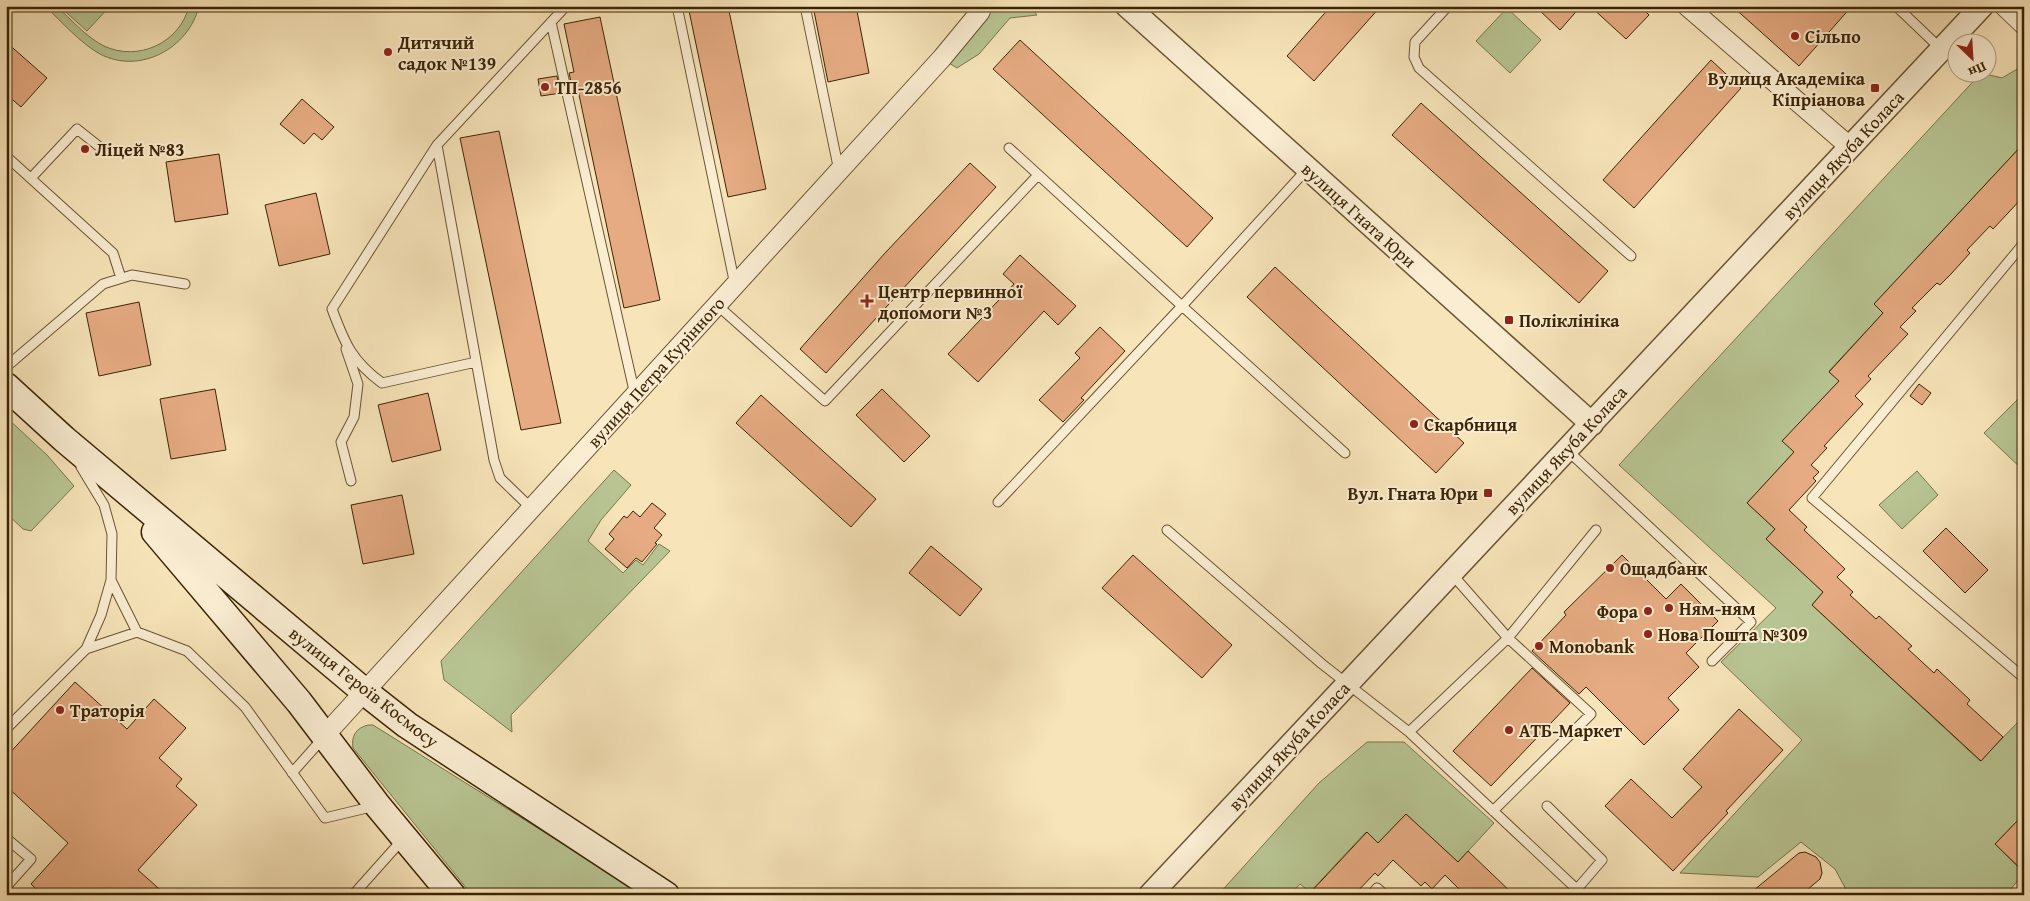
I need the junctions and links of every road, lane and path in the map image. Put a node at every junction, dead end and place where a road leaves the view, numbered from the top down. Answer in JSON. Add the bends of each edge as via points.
{"nodes":[{"id":1,"x":566,"y":6,"type":"edge"},
{"id":2,"x":677,"y":6,"type":"edge"},
{"id":3,"x":805,"y":6,"type":"edge"},
{"id":4,"x":982,"y":6,"type":"edge"},
{"id":5,"x":1127,"y":6,"type":"edge"},
{"id":6,"x":1448,"y":6,"type":"edge"},
{"id":7,"x":1687,"y":6,"type":"edge"},
{"id":8,"x":1896,"y":6,"type":"edge"},
{"id":9,"x":1982,"y":6,"type":"edge"},
{"id":10,"x":2004,"y":6,"type":"edge"},
{"id":11,"x":551,"y":22,"type":"junction"},
{"id":12,"x":2024,"y":25,"type":"edge"},
{"id":13,"x":1941,"y":50,"type":"junction"},
{"id":14,"x":437,"y":145,"type":"junction"},
{"id":15,"x":101,"y":148,"type":"dead end"},
{"id":16,"x":1009,"y":148,"type":"dead end"},
{"id":17,"x":1850,"y":148,"type":"junction"},
{"id":18,"x":6,"y":156,"type":"edge"},
{"id":19,"x":1307,"y":169,"type":"junction"},
{"id":20,"x":839,"y":171,"type":"junction"},
{"id":21,"x":1038,"y":175,"type":"junction"},
{"id":22,"x":31,"y":178,"type":"junction"},
{"id":23,"x":2024,"y":244,"type":"edge"},
{"id":24,"x":1632,"y":256,"type":"dead end"},
{"id":25,"x":121,"y":278,"type":"junction"},
{"id":26,"x":185,"y":284,"type":"dead end"},
{"id":27,"x":735,"y":285,"type":"junction"},
{"id":28,"x":718,"y":305,"type":"junction"},
{"id":29,"x":1182,"y":306,"type":"junction"},
{"id":30,"x":344,"y":342,"type":"junction"},
{"id":31,"x":476,"y":362,"type":"junction"},
{"id":32,"x":6,"y":367,"type":"edge"},
{"id":33,"x":6,"y":386,"type":"edge"},
{"id":34,"x":635,"y":395,"type":"junction"},
{"id":35,"x":1592,"y":424,"type":"junction"},
{"id":36,"x":64,"y":439,"type":"junction"},
{"id":37,"x":1566,"y":449,"type":"junction"},
{"id":38,"x":1345,"y":452,"type":"dead end"},
{"id":39,"x":105,"y":472,"type":"junction"},
{"id":40,"x":351,"y":481,"type":"dead end"},
{"id":41,"x":998,"y":502,"type":"dead end"},
{"id":42,"x":532,"y":509,"type":"junction"},
{"id":43,"x":1167,"y":530,"type":"dead end"},
{"id":44,"x":1596,"y":530,"type":"dead end"},
{"id":45,"x":1451,"y":573,"type":"junction"},
{"id":46,"x":111,"y":580,"type":"junction"},
{"id":47,"x":137,"y":632,"type":"junction"},
{"id":48,"x":1508,"y":638,"type":"junction"},
{"id":49,"x":86,"y":649,"type":"junction"},
{"id":50,"x":1712,"y":661,"type":"dead end"},
{"id":51,"x":2024,"y":678,"type":"edge"},
{"id":52,"x":1347,"y":685,"type":"junction"},
{"id":53,"x":365,"y":692,"type":"junction"},
{"id":54,"x":6,"y":729,"type":"edge"},
{"id":55,"x":1409,"y":732,"type":"junction"},
{"id":56,"x":326,"y":735,"type":"junction"},
{"id":57,"x":292,"y":773,"type":"junction"},
{"id":58,"x":378,"y":806,"type":"junction"},
{"id":59,"x":1547,"y":806,"type":"dead end"},
{"id":60,"x":1493,"y":811,"type":"junction"},
{"id":61,"x":6,"y":838,"type":"edge"},
{"id":62,"x":405,"y":838,"type":"junction"},
{"id":63,"x":6,"y":887,"type":"edge"},
{"id":64,"x":1580,"y":892,"type":"edge"},
{"id":65,"x":353,"y":895,"type":"edge"},
{"id":66,"x":452,"y":895,"type":"edge"},
{"id":67,"x":666,"y":895,"type":"edge"},
{"id":68,"x":1150,"y":895,"type":"edge"},
{"id":69,"x":1371,"y":895,"type":"edge"},
{"id":70,"x":1385,"y":895,"type":"edge"}],
"edges":[{"from":1,"to":11,"type":"lane"},
{"from":2,"to":27,"type":"lane"},
{"from":3,"to":20,"type":"lane"},
{"from":4,"to":20,"type":"street","name":"вулиця Петра Курінного","via":[[942,58]]},
{"from":5,"to":19,"type":"street","name":"вулиця Гната Юри"},
{"from":6,"to":24,"type":"lane","via":[[1415,42],[1414,57],[1419,68]]},
{"from":7,"to":17,"type":"street"},
{"from":8,"to":13,"type":"lane"},
{"from":9,"to":13,"type":"street","name":"вулиця Якуба Коласа"},
{"from":10,"to":12,"type":"street"},
{"from":11,"to":14,"type":"lane"},
{"from":11,"to":34,"type":"lane"},
{"from":13,"to":17,"type":"street","name":"вулиця Якуба Коласа"},
{"from":14,"to":30,"type":"lane","via":[[332,309]]},
{"from":14,"to":31,"type":"lane"},
{"from":15,"to":22,"type":"lane","via":[[77,129]]},
{"from":16,"to":21,"type":"lane"},
{"from":17,"to":35,"type":"street","name":"вулиця Якуба Коласа"},
{"from":18,"to":22,"type":"lane"},
{"from":19,"to":29,"type":"lane"},
{"from":19,"to":35,"type":"street","name":"вулиця Гната Юри"},
{"from":20,"to":27,"type":"street","name":"вулиця Петра Курінного"},
{"from":21,"to":28,"type":"lane","via":[[825,402]]},
{"from":21,"to":29,"type":"lane"},
{"from":22,"to":25,"type":"lane","via":[[114,252]]},
{"from":23,"to":51,"type":"lane","via":[[1812,498]]},
{"from":25,"to":26,"type":"lane","via":[[132,275]]},
{"from":25,"to":32,"type":"lane","via":[[103,284]]},
{"from":27,"to":28,"type":"street","name":"вулиця Петра Курінного"},
{"from":28,"to":34,"type":"street","name":"вулиця Петра Курінного"},
{"from":29,"to":38,"type":"lane"},
{"from":29,"to":41,"type":"lane"},
{"from":30,"to":31,"type":"lane","via":[[364,370],[382,383]]},
{"from":30,"to":40,"type":"lane","via":[[358,384],[354,417],[341,442]]},
{"from":31,"to":42,"type":"lane","via":[[500,478]]},
{"from":33,"to":36,"type":"main road","name":"вулиця Героїв Космосу"},
{"from":34,"to":42,"type":"street","name":"вулиця Петра Курінного"},
{"from":35,"to":37,"type":"street","name":"вулиця Якуба Коласа"},
{"from":36,"to":39,"type":"main road","name":"вулиця Героїв Космосу"},
{"from":36,"to":46,"type":"lane","via":[[99,495],[107,514],[112,534]]},
{"from":37,"to":45,"type":"street","name":"вулиця Якуба Коласа"},
{"from":37,"to":50,"type":"lane","via":[[1751,622]]},
{"from":39,"to":53,"type":"main road","name":"вулиця Героїв Космосу"},
{"from":39,"to":56,"type":"main road","name":"вулиця Героїв Космосу"},
{"from":42,"to":53,"type":"street","name":"вулиця Петра Курінного"},
{"from":43,"to":52,"type":"lane"},
{"from":44,"to":48,"type":"lane"},
{"from":45,"to":48,"type":"lane"},
{"from":45,"to":52,"type":"street","name":"вулиця Якуба Коласа"},
{"from":46,"to":47,"type":"lane"},
{"from":46,"to":49,"type":"lane","via":[[101,615]]},
{"from":47,"to":49,"type":"lane"},
{"from":47,"to":57,"type":"lane","via":[[187,651],[245,707]]},
{"from":48,"to":55,"type":"lane"},
{"from":48,"to":60,"type":"lane","via":[[1591,714]]},
{"from":49,"to":54,"type":"lane"},
{"from":52,"to":55,"type":"lane"},
{"from":52,"to":68,"type":"street","name":"вулиця Якуба Коласа"},
{"from":53,"to":56,"type":"street","name":"вулиця Петра Курінного"},
{"from":53,"to":67,"type":"main road","name":"вулиця Героїв Космосу","via":[[407,725]]},
{"from":55,"to":60,"type":"lane"},
{"from":56,"to":57,"type":"lane"},
{"from":56,"to":58,"type":"main road","name":"вулиця Героїв Космосу"},
{"from":57,"to":58,"type":"lane","via":[[325,818]]},
{"from":58,"to":62,"type":"main road","name":"вулиця Героїв Космосу"},
{"from":59,"to":64,"type":"lane","via":[[1602,860]]},
{"from":60,"to":64,"type":"lane"},
{"from":61,"to":63,"type":"lane","via":[[31,859]]},
{"from":62,"to":65,"type":"lane"},
{"from":62,"to":66,"type":"main road","name":"вулиця Героїв Космосу"},
{"from":69,"to":70,"type":"lane","via":[[1377,888]]}]}
